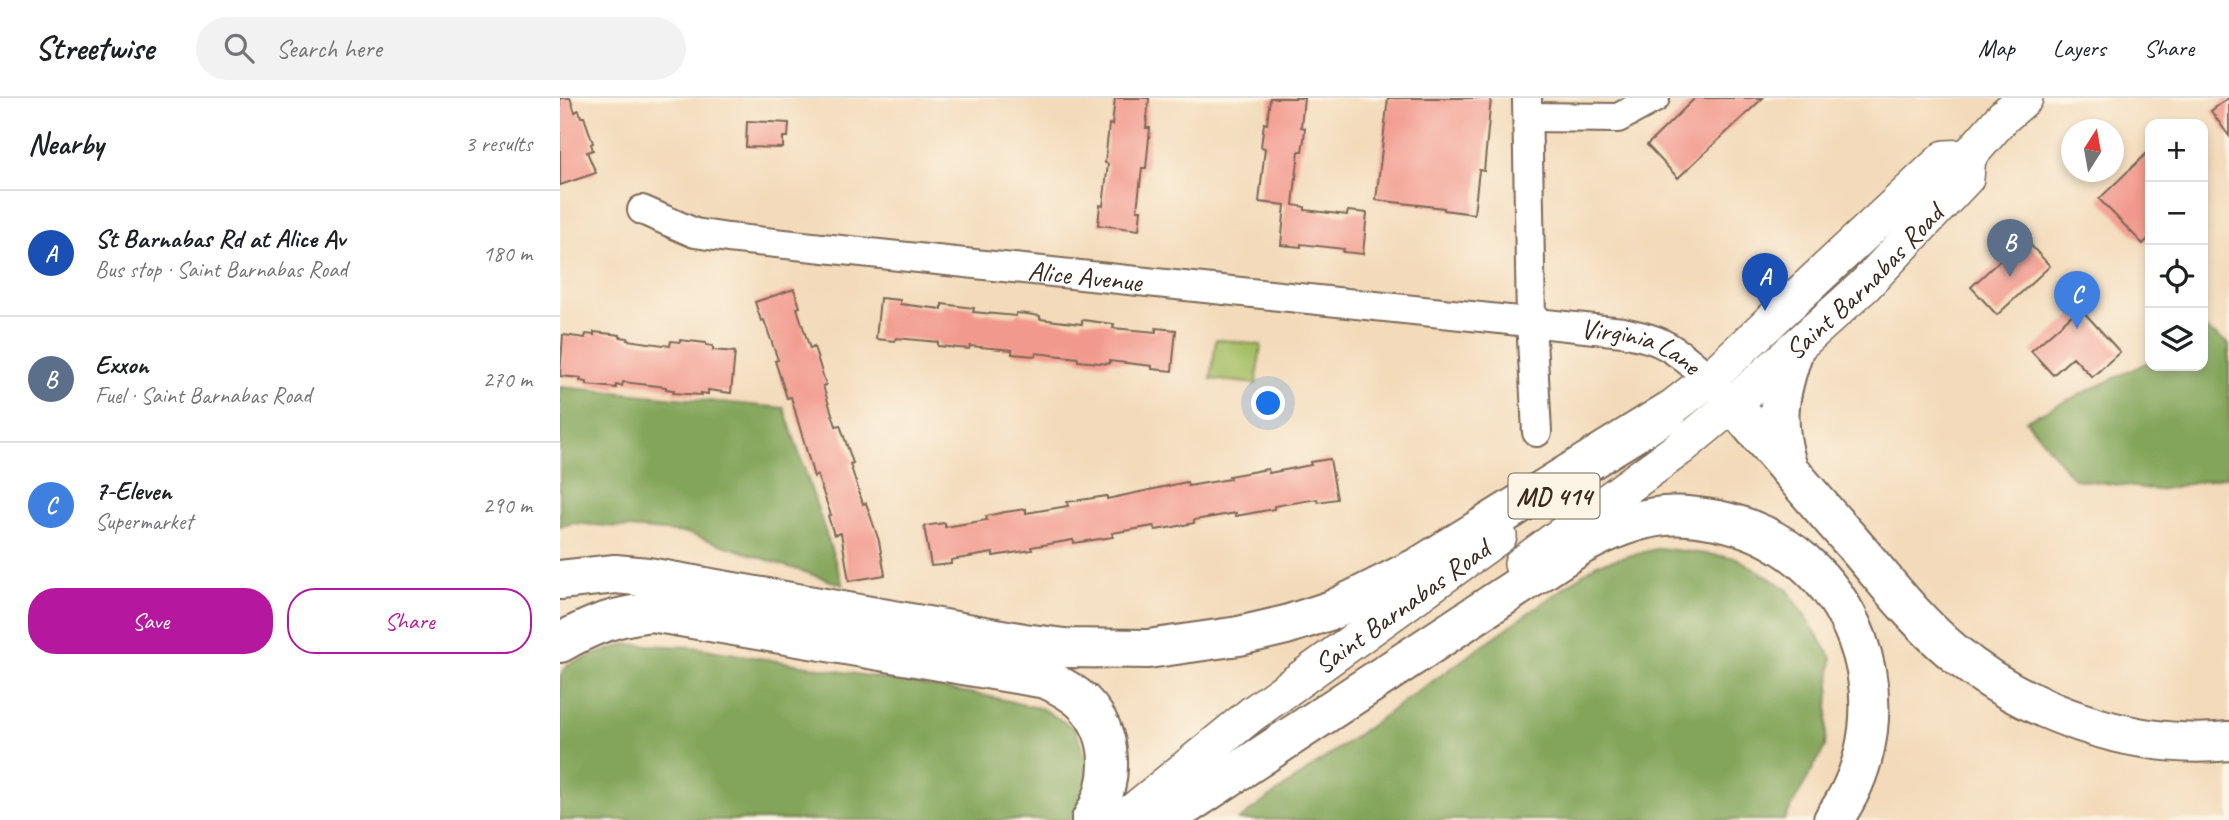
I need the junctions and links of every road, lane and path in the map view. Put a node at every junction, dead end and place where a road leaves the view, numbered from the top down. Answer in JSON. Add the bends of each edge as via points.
{"nodes":[{"id":1,"x":1655,"y":98,"type":"edge"},
{"id":2,"x":2025,"y":98,"type":"edge"},
{"id":3,"x":1527,"y":108,"type":"edge"},
{"id":4,"x":1968,"y":157,"type":"junction"},
{"id":5,"x":642,"y":210,"type":"dead end"},
{"id":6,"x":1531,"y":321,"type":"junction"},
{"id":7,"x":1794,"y":350,"type":"junction"},
{"id":8,"x":1721,"y":392,"type":"junction"},
{"id":9,"x":1668,"y":412,"type":"junction"},
{"id":10,"x":1537,"y":432,"type":"dead end"},
{"id":11,"x":1789,"y":471,"type":"junction"},
{"id":12,"x":560,"y":580,"type":"edge"},
{"id":13,"x":560,"y":643,"type":"edge"},
{"id":14,"x":2229,"y":741,"type":"edge"},
{"id":15,"x":1177,"y":812,"type":"edge"},
{"id":16,"x":1091,"y":820,"type":"edge"},
{"id":17,"x":1122,"y":820,"type":"edge"},
{"id":18,"x":1833,"y":820,"type":"edge"}],
"edges":[{"from":1,"to":3,"type":"street","via":[[1618,118]]},
{"from":2,"to":4,"type":"main road","name":"Saint Barnabas Road","number":"MD 414"},
{"from":3,"to":6,"type":"street","name":"Virginia Lane"},
{"from":4,"to":7,"type":"main road","name":"Saint Barnabas Road","number":"MD 414","via":[[1966,178],[1864,286]]},
{"from":4,"to":8,"type":"main road","name":"Saint Barnabas Road","number":"MD 414","via":[[1945,158]]},
{"from":5,"to":6,"type":"street","name":"Alice Avenue","via":[[695,233],[727,239]]},
{"from":6,"to":8,"type":"street","name":"Virginia Lane","via":[[1647,338],[1671,348]]},
{"from":6,"to":10,"type":"street","name":"Virginia Lane"},
{"from":7,"to":8,"type":"main road","name":"Saint Barnabas Road","number":"MD 414"},
{"from":7,"to":11,"type":"highway","via":[[1783,383],[1778,424]]},
{"from":8,"to":9,"type":"main road","name":"Saint Barnabas Road","number":"MD 414"},
{"from":8,"to":11,"type":"highway"},
{"from":8,"to":15,"type":"main road","name":"Saint Barnabas Road","number":"MD 414","via":[[1680,448]]},
{"from":9,"to":12,"type":"highway","via":[[1377,590],[1309,618],[1227,638],[1148,649],[1065,648],[648,577],[615,574]]},
{"from":9,"to":17,"type":"main road","name":"Saint Barnabas Road","number":"MD 414","via":[[1252,714]]},
{"from":11,"to":14,"type":"highway","via":[[1920,620],[1977,671],[2012,693],[2094,727],[2181,742]]},
{"from":13,"to":16,"type":"highway","via":[[589,626],[651,612],[1046,679],[1085,704],[1107,745],[1105,793]]},
{"from":15,"to":18,"type":"highway","via":[[1580,546],[1631,522],[1666,515],[1740,525],[1774,540],[1807,563],[1831,589],[1851,622],[1864,657],[1870,696],[1868,736],[1860,770]]}]}
